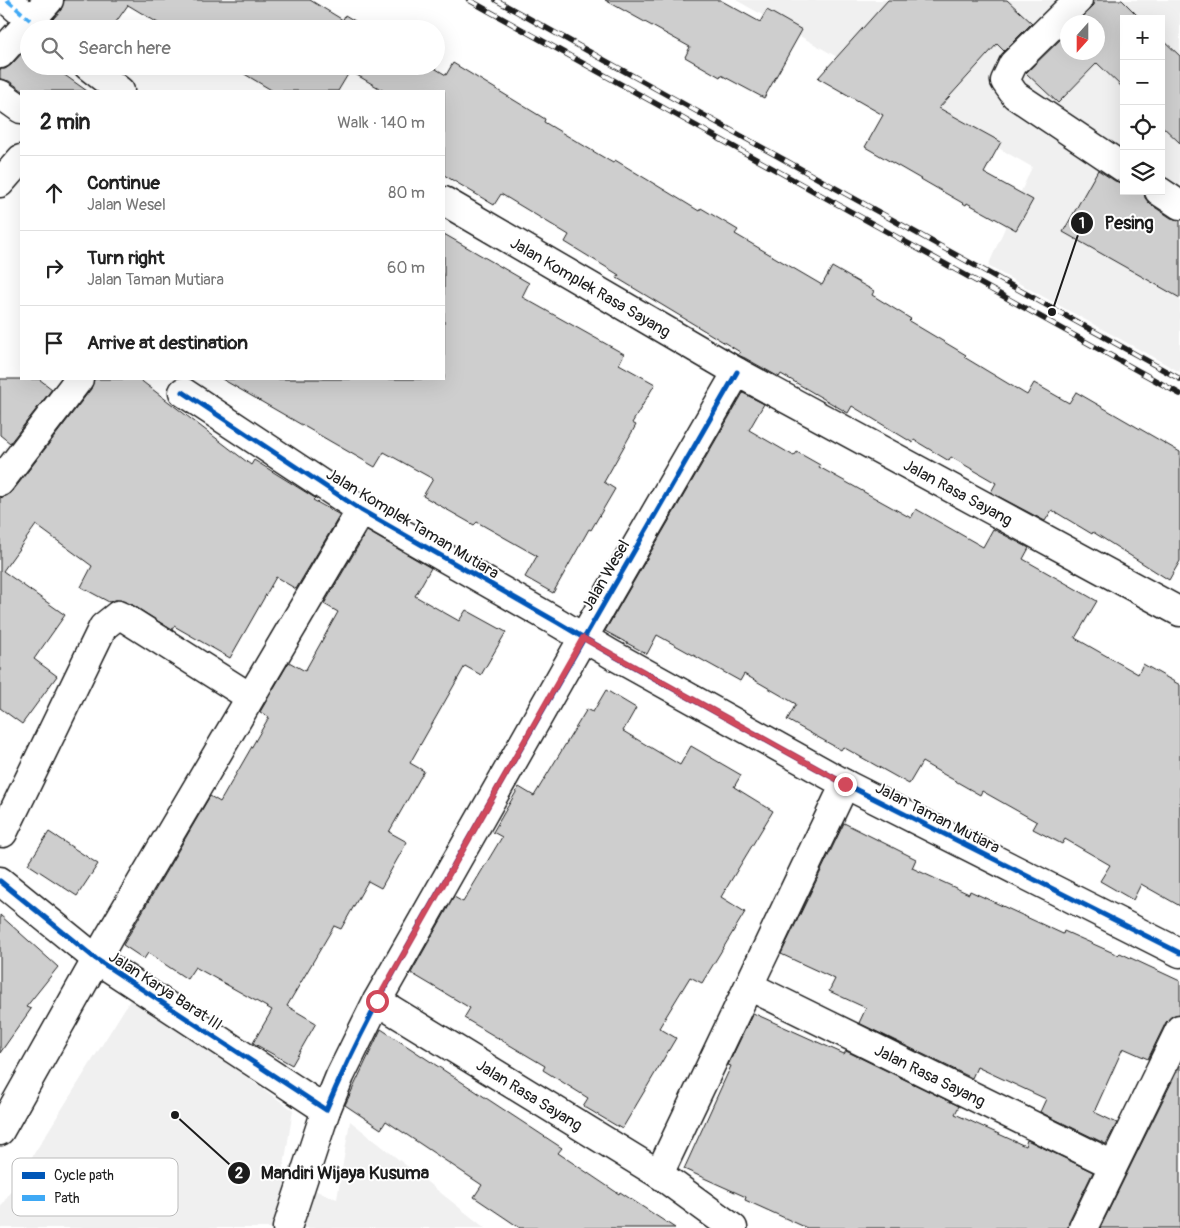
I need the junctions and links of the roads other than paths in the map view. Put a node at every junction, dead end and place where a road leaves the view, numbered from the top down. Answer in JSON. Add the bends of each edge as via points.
{"nodes":[{"id":1,"x":7,"y":0,"type":"edge"},
{"id":2,"x":49,"y":0,"type":"edge"},
{"id":3,"x":1078,"y":0,"type":"edge"},
{"id":4,"x":31,"y":20,"type":"edge"},
{"id":5,"x":38,"y":20,"type":"edge"},
{"id":6,"x":20,"y":37,"type":"edge"},
{"id":7,"x":0,"y":54,"type":"edge"},
{"id":8,"x":100,"y":75,"type":"edge"},
{"id":9,"x":119,"y":90,"type":"edge"},
{"id":10,"x":0,"y":94,"type":"edge"},
{"id":11,"x":20,"y":109,"type":"edge"},
{"id":12,"x":20,"y":160,"type":"edge"},
{"id":13,"x":1120,"y":165,"type":"edge"},
{"id":14,"x":0,"y":183,"type":"edge"},
{"id":15,"x":1165,"y":195,"type":"edge"},
{"id":16,"x":445,"y":202,"type":"edge"},
{"id":17,"x":1180,"y":205,"type":"edge"},
{"id":18,"x":737,"y":372,"type":"junction"},
{"id":19,"x":77,"y":380,"type":"edge"},
{"id":20,"x":184,"y":392,"type":"dead end"},
{"id":21,"x":0,"y":482,"type":"edge"},
{"id":22,"x":360,"y":510,"type":"junction"},
{"id":23,"x":1180,"y":612,"type":"edge"},
{"id":24,"x":583,"y":638,"type":"junction"},
{"id":25,"x":250,"y":697,"type":"junction"},
{"id":26,"x":845,"y":784,"type":"junction"},
{"id":27,"x":3,"y":833,"type":"dead end"},
{"id":28,"x":0,"y":881,"type":"edge"},
{"id":29,"x":1180,"y":953,"type":"edge"},
{"id":30,"x":96,"y":959,"type":"junction"},
{"id":31,"x":749,"y":986,"type":"junction"},
{"id":32,"x":388,"y":1008,"type":"junction"},
{"id":33,"x":1180,"y":1029,"type":"edge"},
{"id":34,"x":326,"y":1110,"type":"junction"},
{"id":35,"x":0,"y":1131,"type":"edge"},
{"id":36,"x":1113,"y":1165,"type":"junction"},
{"id":37,"x":659,"y":1174,"type":"junction"},
{"id":38,"x":287,"y":1228,"type":"edge"},
{"id":39,"x":733,"y":1228,"type":"edge"},
{"id":40,"x":1082,"y":1228,"type":"edge"}],
"edges":[{"from":1,"to":4,"type":"street"},
{"from":2,"to":5,"type":"street"},
{"from":3,"to":13,"type":"street","via":[[1013,64],[1005,81],[1015,95]]},
{"from":6,"to":7,"type":"street"},
{"from":8,"to":9,"type":"street"},
{"from":10,"to":11,"type":"street"},
{"from":12,"to":14,"type":"street"},
{"from":15,"to":17,"type":"street"},
{"from":16,"to":18,"type":"street","name":"Jalan Komplek Rasa Sayang"},
{"from":18,"to":23,"type":"street","name":"Jalan Rasa Sayang"},
{"from":18,"to":24,"type":"street","name":"Jalan Wesel"},
{"from":19,"to":21,"type":"street"},
{"from":20,"to":22,"type":"street","name":"Jalan Komplek Taman Mutiara"},
{"from":22,"to":24,"type":"street","name":"Jalan Komplek Taman Mutiara"},
{"from":22,"to":25,"type":"street","name":"Jalan Komplek Taman Mutiara"},
{"from":24,"to":26,"type":"street","name":"Jalan Taman Mutiara"},
{"from":24,"to":32,"type":"street","name":"Jalan Wesel"},
{"from":25,"to":27,"type":"street","via":[[118,615],[103,627]]},
{"from":25,"to":30,"type":"street","name":"Jalan Komplek Taman Mutiara"},
{"from":26,"to":29,"type":"street","name":"Jalan Taman Mutiara"},
{"from":26,"to":31,"type":"street"},
{"from":28,"to":30,"type":"street","name":"Jalan Karya Barat III"},
{"from":30,"to":34,"type":"street","name":"Jalan Karya Barat III"},
{"from":30,"to":35,"type":"street","name":"Jalan Komplek Taman Mutiara"},
{"from":31,"to":36,"type":"street","name":"Jalan Rasa Sayang"},
{"from":31,"to":37,"type":"street"},
{"from":32,"to":34,"type":"street","name":"Jalan Wesel","via":[[340,1076]]},
{"from":32,"to":37,"type":"street","name":"Jalan Rasa Sayang"},
{"from":33,"to":36,"type":"street"},
{"from":34,"to":38,"type":"street","name":"Jalan Wesel"},
{"from":36,"to":40,"type":"street"},
{"from":37,"to":39,"type":"street","name":"Jalan Rasa Sayang"}]}
